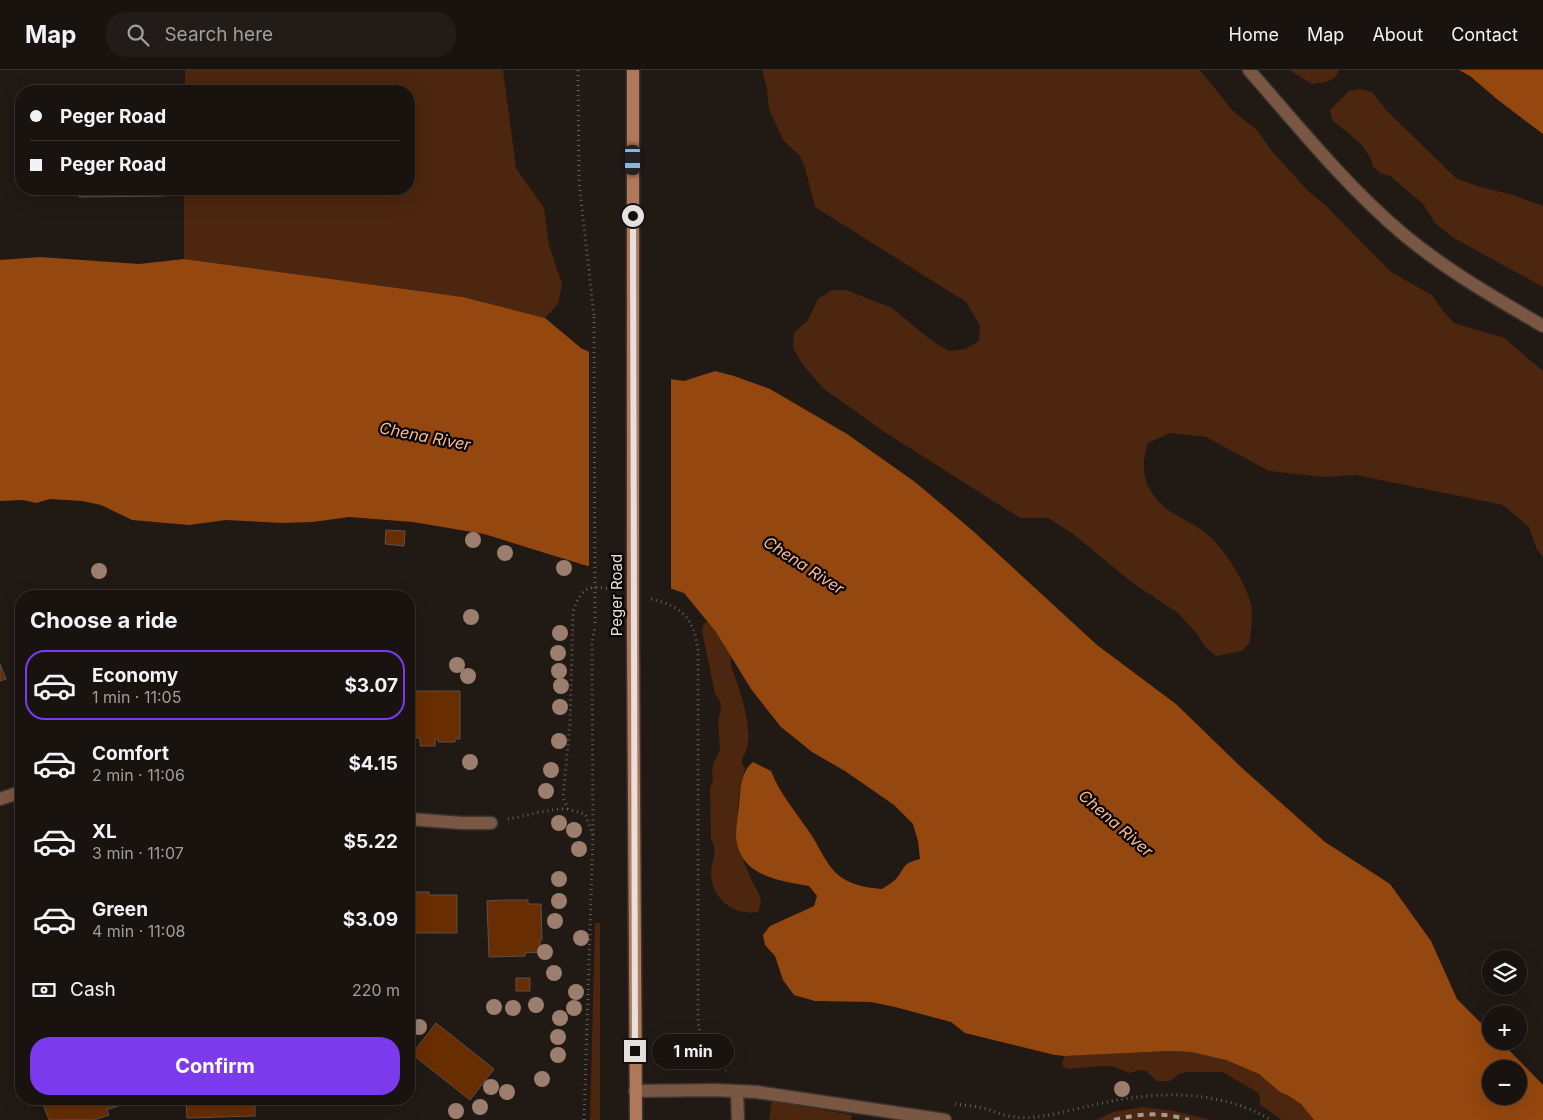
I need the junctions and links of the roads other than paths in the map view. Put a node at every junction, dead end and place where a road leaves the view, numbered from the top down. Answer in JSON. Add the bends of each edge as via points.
{"nodes":[{"id":1,"x":633,"y":70,"type":"edge"},
{"id":2,"x":1249,"y":70,"type":"edge"},
{"id":3,"x":1543,"y":326,"type":"edge"},
{"id":4,"x":15,"y":794,"type":"edge"},
{"id":5,"x":0,"y":799,"type":"edge"},
{"id":6,"x":415,"y":819,"type":"edge"},
{"id":7,"x":491,"y":823,"type":"road end"},
{"id":8,"x":635,"y":1091,"type":"junction"},
{"id":9,"x":737,"y":1092,"type":"junction"},
{"id":10,"x":924,"y":1119,"type":"edge"},
{"id":11,"x":636,"y":1120,"type":"edge"},
{"id":12,"x":738,"y":1120,"type":"edge"},
{"id":13,"x":945,"y":1120,"type":"edge"}],
"edges":[{"from":1,"to":8,"type":"main road","name":"Peger Road","bridge":true},
{"from":2,"to":3,"type":"street","via":[[1354,186],[1402,233],[1444,265]]},
{"from":4,"to":5,"type":"street"},
{"from":6,"to":7,"type":"street"},
{"from":8,"to":9,"type":"street"},
{"from":8,"to":11,"type":"main road","name":"Peger Road"},
{"from":9,"to":10,"type":"street","via":[[757,1092]]},
{"from":9,"to":12,"type":"street"},
{"from":10,"to":13,"type":"street"}]}
